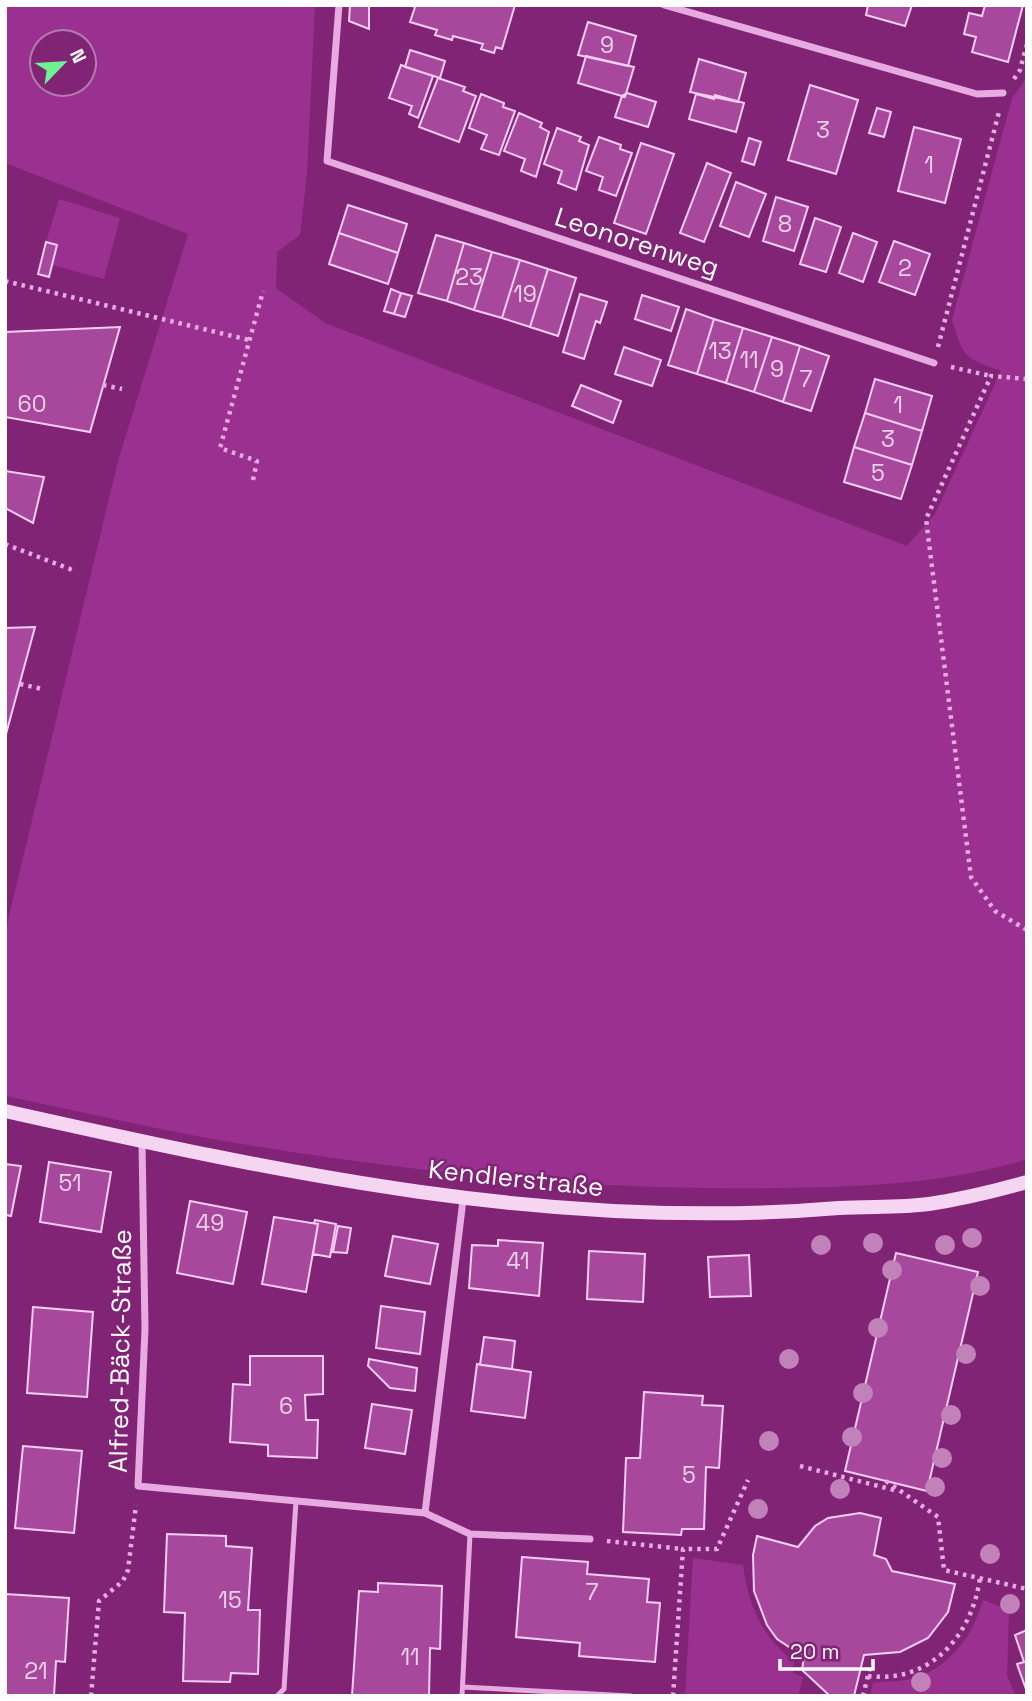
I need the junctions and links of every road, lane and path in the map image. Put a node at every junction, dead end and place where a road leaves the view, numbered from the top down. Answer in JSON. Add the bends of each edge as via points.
{"nodes":[{"id":1,"x":339,"y":5,"type":"edge"},
{"id":2,"x":664,"y":5,"type":"edge"},
{"id":3,"x":1027,"y":44,"type":"edge"},
{"id":4,"x":1003,"y":93,"type":"junction"},
{"id":5,"x":5,"y":281,"type":"edge"},
{"id":6,"x":263,"y":292,"type":"dead end"},
{"id":7,"x":249,"y":340,"type":"junction"},
{"id":8,"x":934,"y":363,"type":"junction"},
{"id":9,"x":991,"y":376,"type":"junction"},
{"id":10,"x":1027,"y":379,"type":"edge"},
{"id":11,"x":103,"y":385,"type":"dead end"},
{"id":12,"x":122,"y":389,"type":"dead end"},
{"id":13,"x":253,"y":480,"type":"dead end"},
{"id":14,"x":5,"y":544,"type":"edge"},
{"id":15,"x":75,"y":571,"type":"dead end"},
{"id":16,"x":20,"y":684,"type":"dead end"},
{"id":17,"x":42,"y":689,"type":"dead end"},
{"id":18,"x":1027,"y":930,"type":"edge"},
{"id":19,"x":5,"y":1111,"type":"edge"},
{"id":20,"x":142,"y":1142,"type":"junction"},
{"id":21,"x":1027,"y":1182,"type":"edge"},
{"id":22,"x":463,"y":1200,"type":"junction"},
{"id":23,"x":800,"y":1466,"type":"dead end"},
{"id":24,"x":748,"y":1480,"type":"dead end"},
{"id":25,"x":886,"y":1481,"type":"dead end"},
{"id":26,"x":138,"y":1486,"type":"junction"},
{"id":27,"x":902,"y":1492,"type":"junction"},
{"id":28,"x":296,"y":1501,"type":"junction"},
{"id":29,"x":425,"y":1513,"type":"junction"},
{"id":30,"x":470,"y":1534,"type":"junction"},
{"id":31,"x":590,"y":1539,"type":"joint"},
{"id":32,"x":683,"y":1549,"type":"junction"},
{"id":33,"x":980,"y":1577,"type":"junction"},
{"id":34,"x":1027,"y":1589,"type":"edge"},
{"id":35,"x":871,"y":1663,"type":"dead end"},
{"id":36,"x":868,"y":1676,"type":"junction"},
{"id":37,"x":463,"y":1687,"type":"junction"},
{"id":38,"x":91,"y":1696,"type":"edge"},
{"id":39,"x":277,"y":1696,"type":"edge"},
{"id":40,"x":462,"y":1696,"type":"edge"},
{"id":41,"x":631,"y":1696,"type":"edge"},
{"id":42,"x":673,"y":1696,"type":"edge"},
{"id":43,"x":863,"y":1696,"type":"edge"}],
"edges":[{"from":1,"to":8,"type":"street","name":"Leonorenweg","via":[[327,161]]},
{"from":2,"to":4,"type":"street","via":[[977,94]]},
{"from":3,"to":4,"type":"path","via":[[1020,70]]},
{"from":4,"to":8,"type":"path"},
{"from":5,"to":7,"type":"path"},
{"from":6,"to":7,"type":"path"},
{"from":7,"to":13,"type":"path","via":[[220,448],[257,461]]},
{"from":8,"to":9,"type":"path"},
{"from":9,"to":10,"type":"path"},
{"from":9,"to":18,"type":"path","via":[[926,519],[971,877],[995,911]]},
{"from":11,"to":12,"type":"path"},
{"from":14,"to":15,"type":"path"},
{"from":16,"to":17,"type":"path"},
{"from":19,"to":20,"type":"street","name":"Kendlerstraße"},
{"from":20,"to":22,"type":"street","name":"Kendlerstraße","via":[[306,1176]]},
{"from":20,"to":26,"type":"street","name":"Alfred-Bäck-Straße","via":[[145,1329]]},
{"from":21,"to":22,"type":"street","name":"Kendlerstraße","via":[[927,1204],[767,1214],[580,1210]]},
{"from":22,"to":29,"type":"street"},
{"from":23,"to":27,"type":"path"},
{"from":24,"to":32,"type":"path","via":[[717,1549]]},
{"from":25,"to":27,"type":"path"},
{"from":26,"to":28,"type":"street","name":"Alfred-Bäck-Straße"},
{"from":26,"to":38,"type":"path","via":[[128,1570],[97,1608]]},
{"from":27,"to":33,"type":"path","via":[[938,1517],[944,1570]]},
{"from":28,"to":29,"type":"street","name":"Alfred-Bäck-Straße"},
{"from":28,"to":39,"type":"lane","via":[[284,1689]]},
{"from":29,"to":30,"type":"street","name":"Alfred-Bäck-Straße"},
{"from":30,"to":31,"type":"street","name":"Alfred-Bäck-Straße"},
{"from":30,"to":37,"type":"lane"},
{"from":31,"to":32,"type":"path"},
{"from":32,"to":42,"type":"path"},
{"from":33,"to":34,"type":"path"},
{"from":33,"to":36,"type":"path","via":[[969,1622],[947,1651],[917,1670],[898,1676]]},
{"from":35,"to":36,"type":"path"},
{"from":36,"to":43,"type":"path"},
{"from":37,"to":40,"type":"lane"},
{"from":37,"to":41,"type":"lane"}]}
